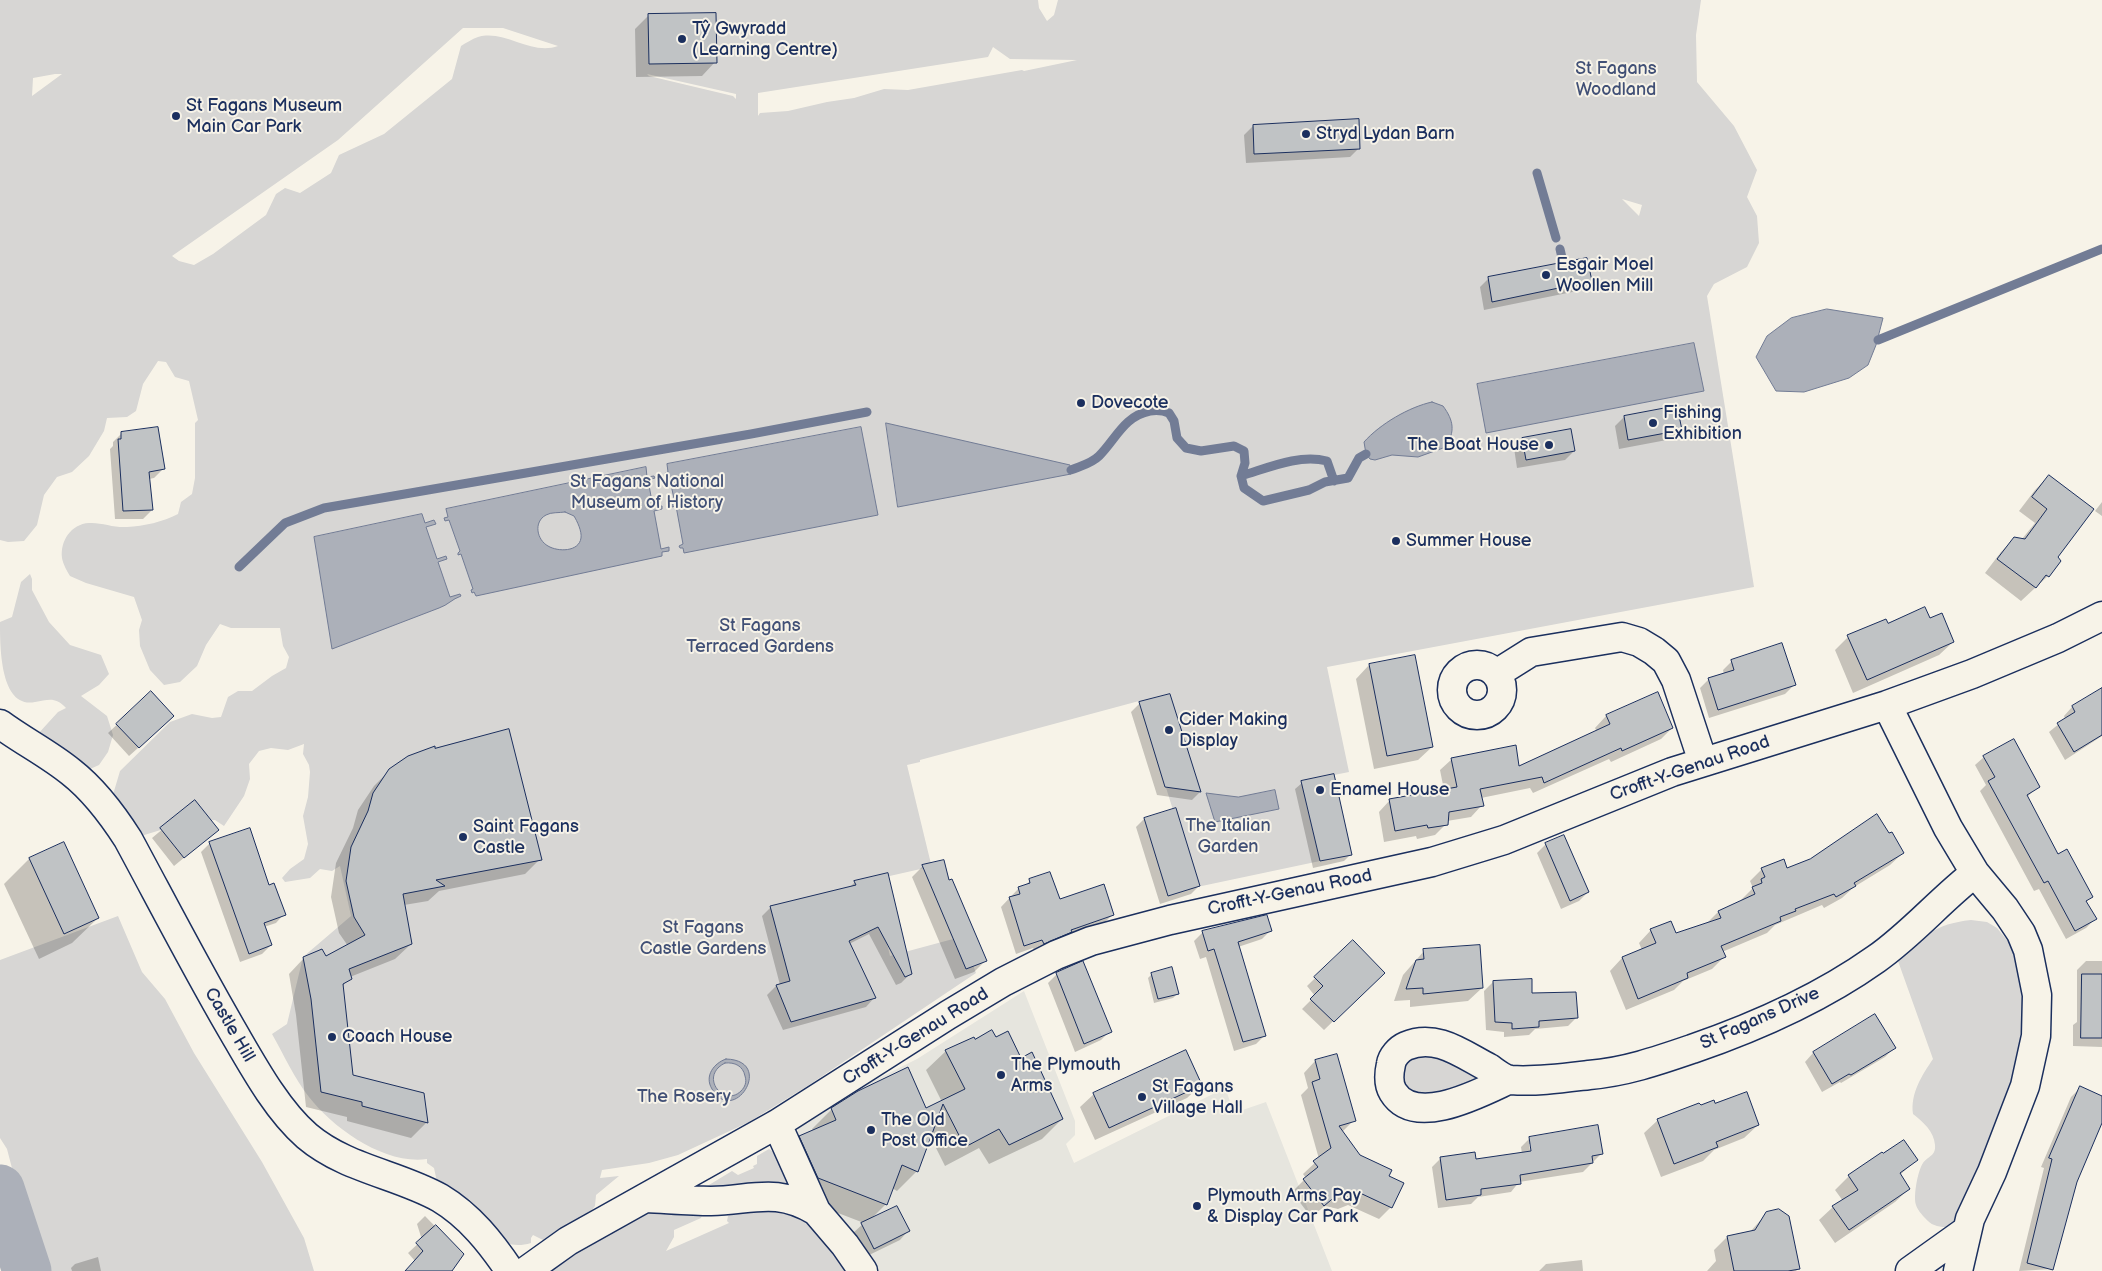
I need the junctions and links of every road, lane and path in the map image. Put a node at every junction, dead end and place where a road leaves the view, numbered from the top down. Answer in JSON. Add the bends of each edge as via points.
{"nodes":[{"id":1,"x":2102,"y":616,"type":"edge"},
{"id":2,"x":1496,"y":674,"type":"dead end"},
{"id":3,"x":1887,"y":705,"type":"junction"},
{"id":4,"x":0,"y":724,"type":"edge"},
{"id":5,"x":1703,"y":762,"type":"junction"},
{"id":6,"x":1976,"y":873,"type":"junction"},
{"id":7,"x":1508,"y":1080,"type":"dead end"},
{"id":8,"x":777,"y":1124,"type":"junction"},
{"id":9,"x":644,"y":1198,"type":"junction"},
{"id":10,"x":816,"y":1211,"type":"junction"},
{"id":11,"x":1966,"y":1231,"type":"junction"},
{"id":12,"x":510,"y":1271,"type":"edge"},
{"id":13,"x":526,"y":1271,"type":"edge"},
{"id":14,"x":863,"y":1271,"type":"edge"},
{"id":15,"x":1910,"y":1271,"type":"edge"},
{"id":16,"x":1958,"y":1271,"type":"edge"}],
"edges":[{"from":1,"to":3,"type":"street","name":"Crofft-Y-Genau Road","via":[[2018,656]]},
{"from":2,"to":5,"type":"street","via":[[1531,652],[1622,637],[1639,642],[1666,661],[1676,680]]},
{"from":3,"to":5,"type":"street","name":"Crofft-Y-Genau Road"},
{"from":3,"to":6,"type":"street","via":[[1926,788]]},
{"from":4,"to":12,"type":"street","name":"Castle Hill","via":[[69,770],[114,817],[254,1069],[305,1134],[326,1151],[425,1191],[466,1216]]},
{"from":5,"to":8,"type":"street","name":"Crofft-Y-Genau Road","via":[[1467,852],[1170,920],[1074,948],[1034,966],[948,1015]]},
{"from":6,"to":7,"type":"street","name":"St Fagans Drive","via":[[1878,958],[1821,992],[1741,1031],[1625,1071]]},
{"from":6,"to":11,"type":"street","via":[[2006,909],[2028,950],[2038,1016],[2025,1086]]},
{"from":8,"to":9,"type":"street","name":"Crofft-Y-Genau Road"},
{"from":8,"to":10,"type":"street"},
{"from":9,"to":10,"type":"street","via":[[709,1201],[764,1195],[801,1202]]},
{"from":9,"to":13,"type":"street","name":"Crofft-Y-Genau Road","via":[[568,1240]]},
{"from":10,"to":14,"type":"street"},
{"from":11,"to":15,"type":"street"},
{"from":11,"to":16,"type":"street"}]}
